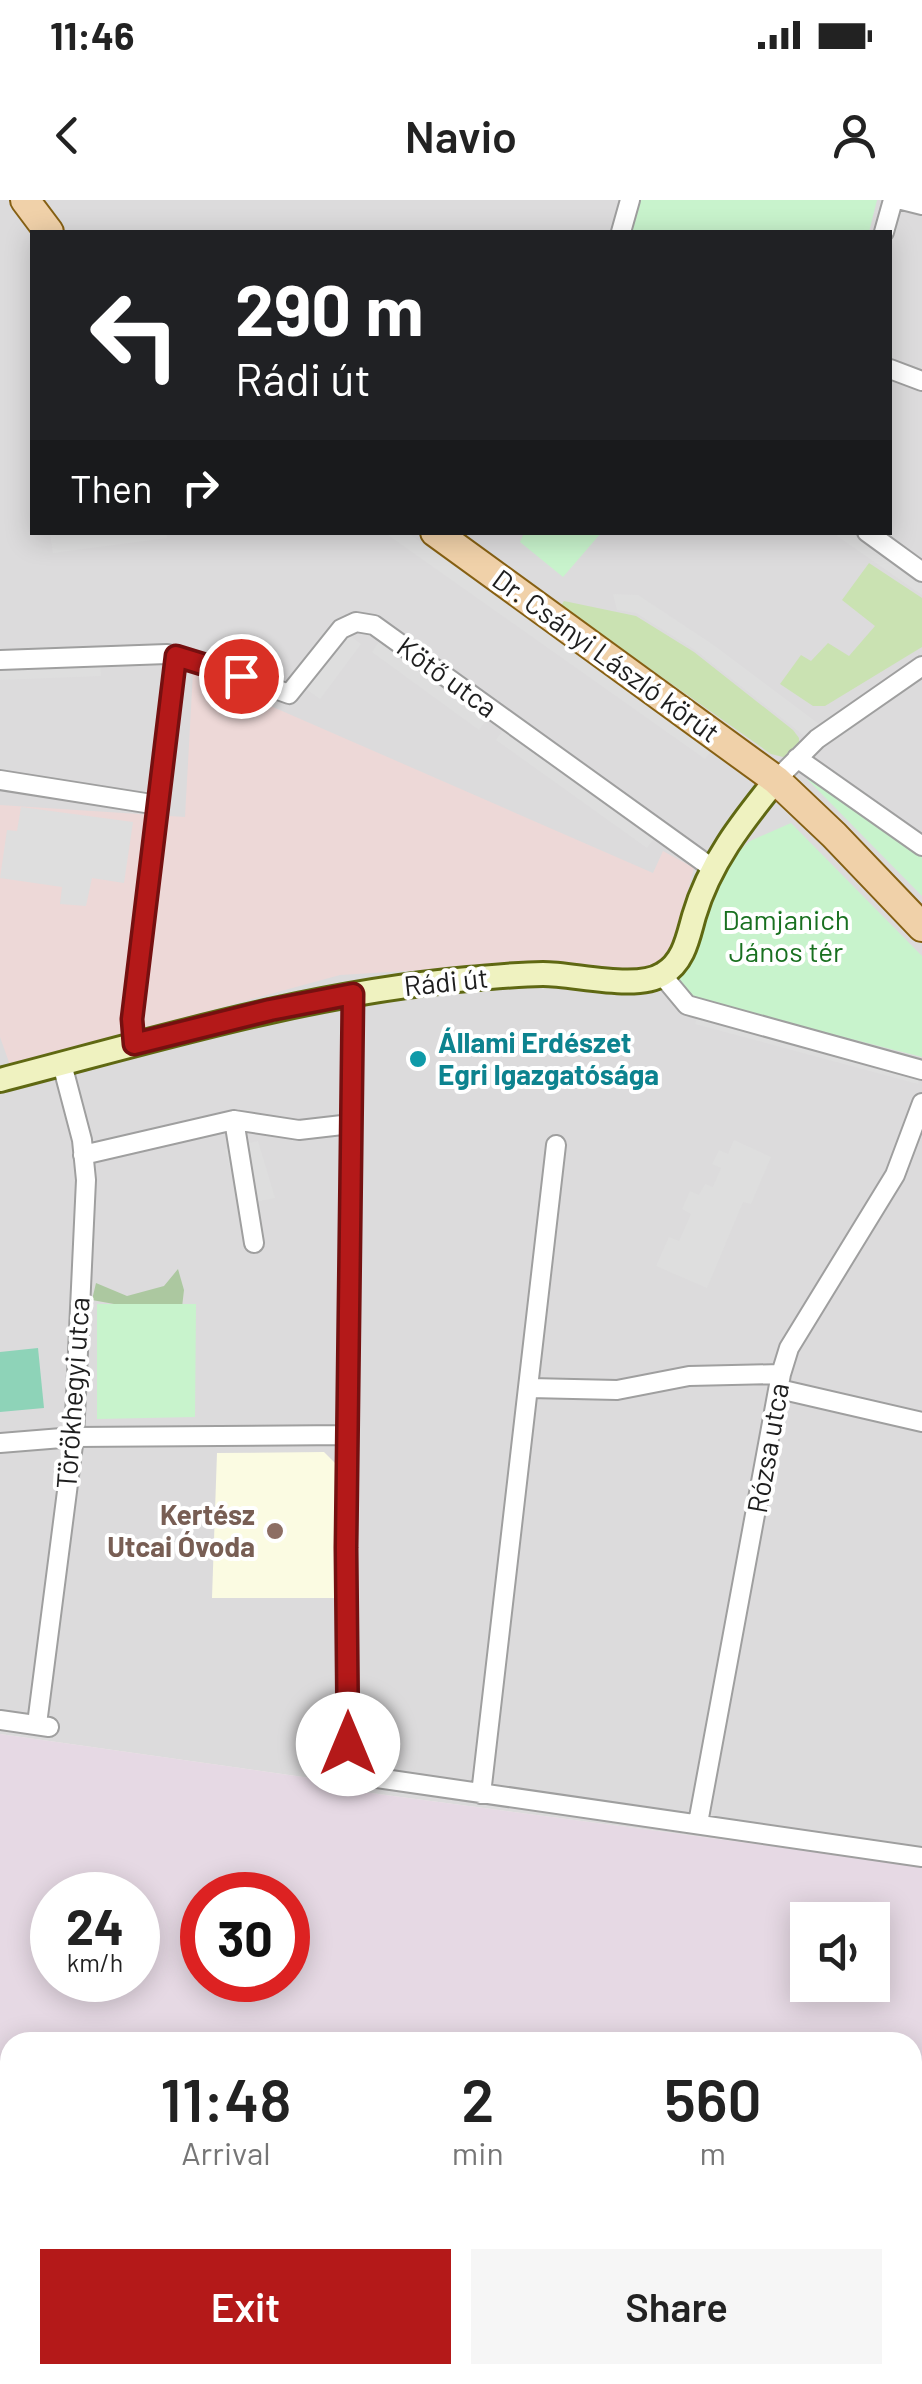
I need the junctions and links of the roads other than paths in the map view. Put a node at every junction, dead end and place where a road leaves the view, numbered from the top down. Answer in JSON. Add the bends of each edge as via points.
{"nodes":[{"id":1,"x":25,"y":200,"type":"edge"},
{"id":2,"x":630,"y":200,"type":"edge"},
{"id":3,"x":893,"y":200,"type":"edge"},
{"id":4,"x":902,"y":200,"type":"edge"},
{"id":5,"x":922,"y":205,"type":"edge"},
{"id":6,"x":48,"y":230,"type":"edge"},
{"id":7,"x":621,"y":230,"type":"edge"},
{"id":8,"x":885,"y":230,"type":"edge"},
{"id":9,"x":892,"y":370,"type":"edge"},
{"id":10,"x":922,"y":381,"type":"edge"},
{"id":11,"x":439,"y":535,"type":"edge"},
{"id":12,"x":870,"y":535,"type":"edge"},
{"id":13,"x":922,"y":572,"type":"edge"},
{"id":14,"x":176,"y":656,"type":"junction"},
{"id":15,"x":0,"y":660,"type":"edge"},
{"id":16,"x":922,"y":666,"type":"edge"},
{"id":17,"x":797,"y":758,"type":"junction"},
{"id":18,"x":0,"y":780,"type":"edge"},
{"id":19,"x":776,"y":780,"type":"junction"},
{"id":20,"x":158,"y":805,"type":"junction"},
{"id":21,"x":922,"y":846,"type":"edge"},
{"id":22,"x":712,"y":868,"type":"junction"},
{"id":23,"x":922,"y":927,"type":"edge"},
{"id":24,"x":662,"y":976,"type":"junction"},
{"id":25,"x":353,"y":994,"type":"junction"},
{"id":26,"x":134,"y":1044,"type":"junction"},
{"id":27,"x":62,"y":1064,"type":"junction"},
{"id":28,"x":922,"y":1070,"type":"edge"},
{"id":29,"x":0,"y":1080,"type":"edge"},
{"id":30,"x":922,"y":1104,"type":"edge"},
{"id":31,"x":234,"y":1120,"type":"junction"},
{"id":32,"x":351,"y":1124,"type":"junction"},
{"id":33,"x":556,"y":1145,"type":"dead end"},
{"id":34,"x":83,"y":1155,"type":"junction"},
{"id":35,"x":254,"y":1243,"type":"dead end"},
{"id":36,"x":780,"y":1382,"type":"junction"},
{"id":37,"x":530,"y":1388,"type":"junction"},
{"id":38,"x":922,"y":1422,"type":"edge"},
{"id":39,"x":348,"y":1435,"type":"junction"},
{"id":40,"x":74,"y":1437,"type":"junction"},
{"id":41,"x":0,"y":1443,"type":"edge"},
{"id":42,"x":0,"y":1720,"type":"edge"},
{"id":43,"x":481,"y":1794,"type":"junction"},
{"id":44,"x":698,"y":1823,"type":"junction"},
{"id":45,"x":922,"y":1857,"type":"edge"}],
"edges":[{"from":1,"to":6,"type":"main road"},
{"from":2,"to":7,"type":"street"},
{"from":3,"to":8,"type":"street"},
{"from":4,"to":5,"type":"street"},
{"from":9,"to":10,"type":"street"},
{"from":11,"to":19,"type":"main road","name":"Dr. Csányi László körút"},
{"from":12,"to":13,"type":"street"},
{"from":14,"to":15,"type":"street","name":"Kötő utca"},
{"from":14,"to":20,"type":"street"},
{"from":14,"to":22,"type":"street","name":"Kötő utca","via":[[283,691],[341,629],[374,624]]},
{"from":16,"to":17,"type":"street"},
{"from":17,"to":19,"type":"street"},
{"from":17,"to":21,"type":"street"},
{"from":18,"to":20,"type":"street"},
{"from":19,"to":22,"type":"street"},
{"from":19,"to":23,"type":"main road"},
{"from":20,"to":26,"type":"street"},
{"from":22,"to":24,"type":"street","via":[[683,953]]},
{"from":24,"to":25,"type":"street","name":"Rádi út","via":[[637,982],[495,976]]},
{"from":24,"to":28,"type":"street","via":[[687,1005]]},
{"from":25,"to":26,"type":"street","name":"Rádi út"},
{"from":25,"to":32,"type":"street"},
{"from":26,"to":27,"type":"street","name":"Rádi út"},
{"from":27,"to":29,"type":"street","name":"Rádi út"},
{"from":27,"to":34,"type":"street","name":"Törökhegyi utca"},
{"from":30,"to":36,"type":"street","name":"Rózsa utca","via":[[895,1175],[790,1348]]},
{"from":31,"to":32,"type":"street","via":[[298,1130]]},
{"from":31,"to":34,"type":"street"},
{"from":31,"to":35,"type":"street"},
{"from":32,"to":39,"type":"street"},
{"from":33,"to":37,"type":"street"},
{"from":34,"to":40,"type":"street","name":"Törökhegyi utca"},
{"from":36,"to":37,"type":"street","via":[[689,1376],[617,1390]]},
{"from":36,"to":38,"type":"street"},
{"from":36,"to":44,"type":"street","name":"Rózsa utca"},
{"from":37,"to":43,"type":"street"},
{"from":39,"to":40,"type":"street"},
{"from":39,"to":43,"type":"street","via":[[348,1744],[377,1778]]},
{"from":40,"to":41,"type":"street"},
{"from":40,"to":42,"type":"street","name":"Törökhegyi utca","via":[[43,1726]]},
{"from":43,"to":44,"type":"street"},
{"from":44,"to":45,"type":"street"}]}
